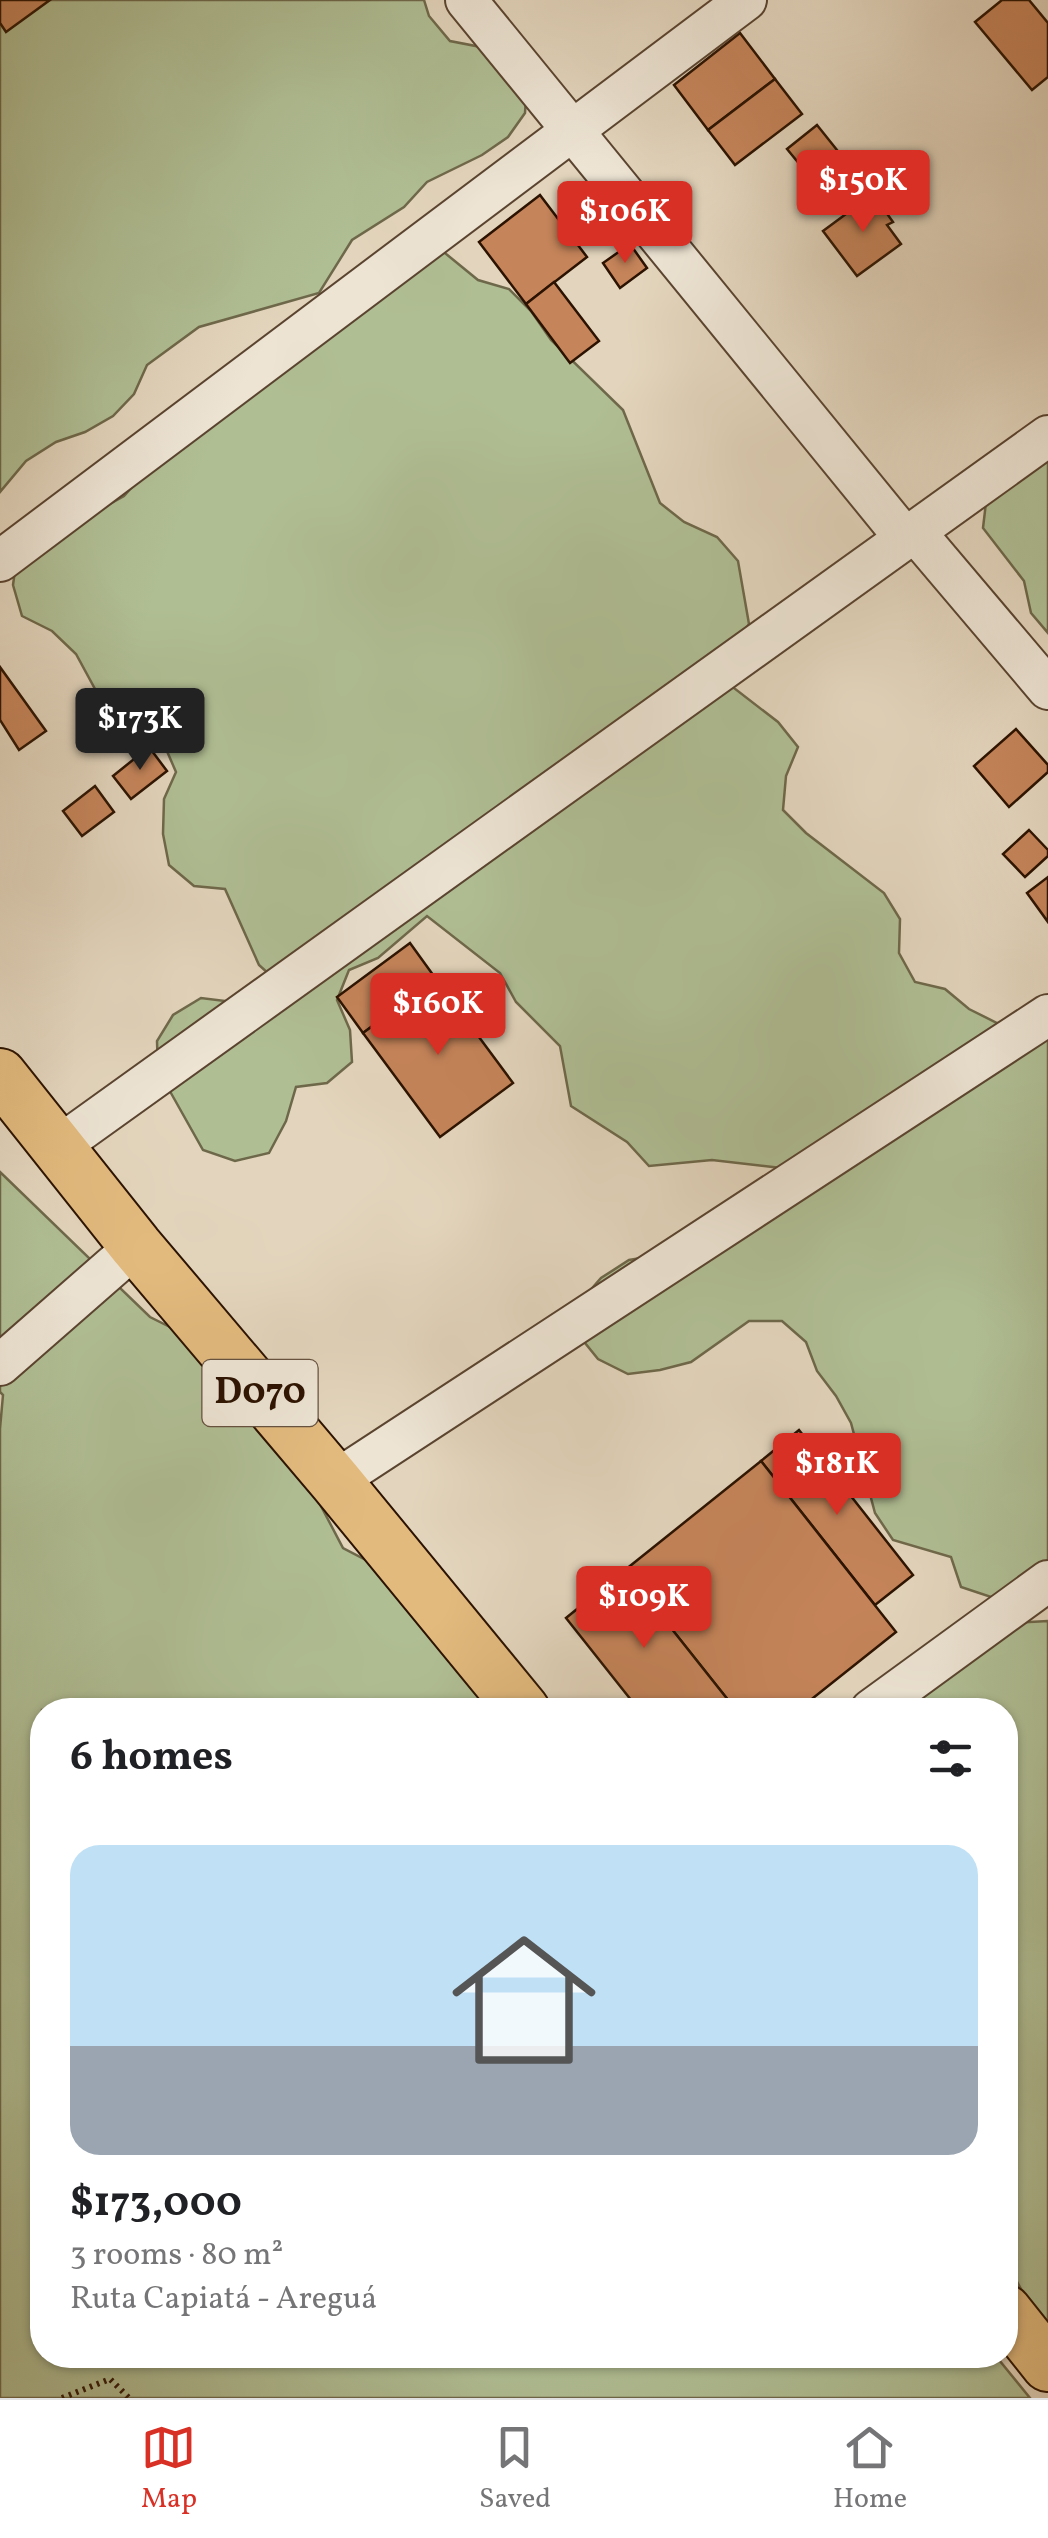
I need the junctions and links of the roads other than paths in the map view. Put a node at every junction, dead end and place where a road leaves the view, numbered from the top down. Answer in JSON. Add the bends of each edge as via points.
{"nodes":[{"id":1,"x":466,"y":0,"type":"edge"},
{"id":2,"x":746,"y":0,"type":"edge"},
{"id":3,"x":573,"y":130,"type":"junction"},
{"id":4,"x":1048,"y":436,"type":"edge"},
{"id":5,"x":910,"y":535,"type":"junction"},
{"id":6,"x":0,"y":561,"type":"edge"},
{"id":7,"x":1048,"y":690,"type":"edge"},
{"id":8,"x":1048,"y":1015,"type":"edge"},
{"id":9,"x":0,"y":1075,"type":"edge"},
{"id":10,"x":59,"y":1146,"type":"junction"},
{"id":11,"x":136,"y":1246,"type":"junction"},
{"id":12,"x":0,"y":1365,"type":"edge"},
{"id":13,"x":335,"y":1481,"type":"junction"},
{"id":14,"x":1048,"y":1581,"type":"edge"},
{"id":15,"x":512,"y":1698,"type":"edge"},
{"id":16,"x":887,"y":1698,"type":"edge"},
{"id":17,"x":1018,"y":2327,"type":"edge"},
{"id":18,"x":1048,"y":2365,"type":"edge"}],
"edges":[{"from":1,"to":3,"type":"lane"},
{"from":2,"to":3,"type":"lane"},
{"from":3,"to":5,"type":"lane"},
{"from":3,"to":6,"type":"lane"},
{"from":4,"to":5,"type":"lane"},
{"from":5,"to":7,"type":"lane"},
{"from":5,"to":10,"type":"lane"},
{"from":8,"to":13,"type":"lane"},
{"from":9,"to":10,"type":"main road","number":"D070"},
{"from":10,"to":11,"type":"main road","number":"D070"},
{"from":11,"to":12,"type":"lane"},
{"from":11,"to":13,"type":"main road","number":"D070"},
{"from":13,"to":15,"type":"main road","number":"D070"},
{"from":14,"to":16,"type":"lane"},
{"from":17,"to":18,"type":"main road"}]}
